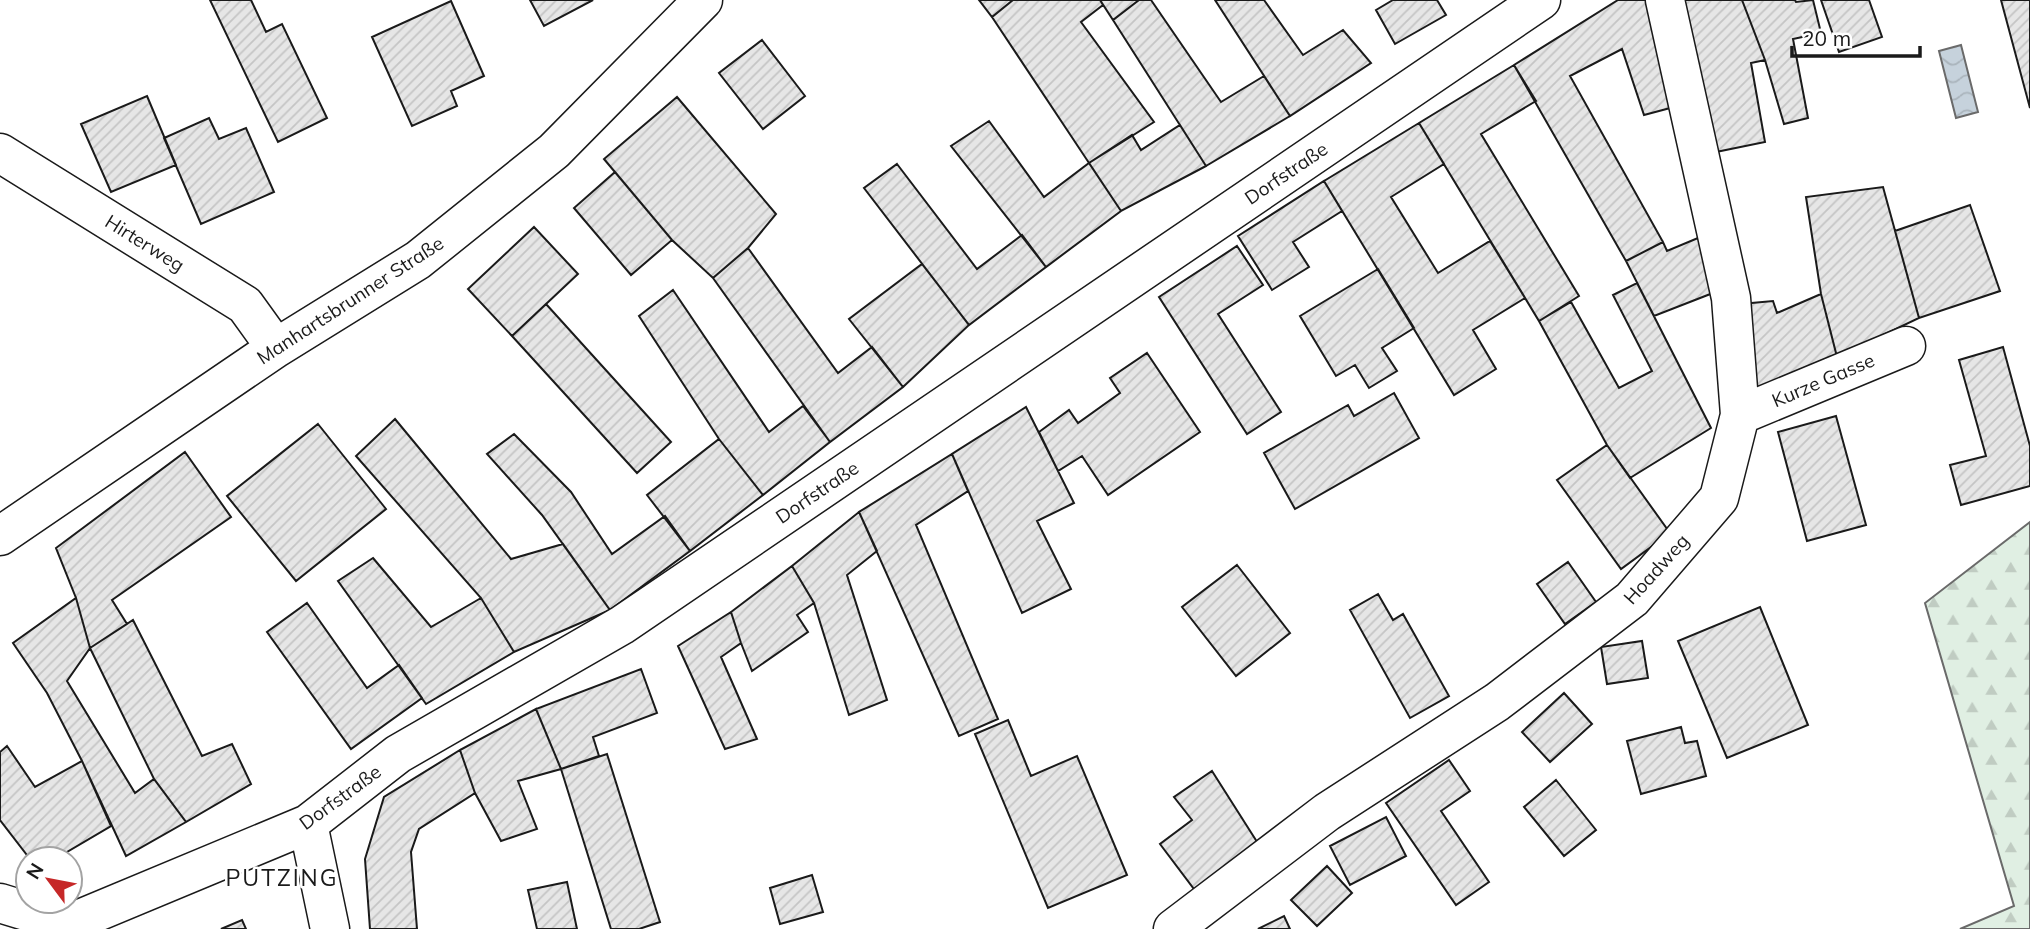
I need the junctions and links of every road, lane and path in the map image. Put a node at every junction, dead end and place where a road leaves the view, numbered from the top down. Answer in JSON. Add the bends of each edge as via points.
{"nodes":[{"id":1,"x":703,"y":0,"type":"edge"},
{"id":2,"x":1542,"y":0,"type":"edge"},
{"id":3,"x":1665,"y":0,"type":"edge"},
{"id":4,"x":0,"y":153,"type":"edge"},
{"id":5,"x":1906,"y":346,"type":"dead end"},
{"id":6,"x":276,"y":348,"type":"junction"},
{"id":7,"x":1740,"y":415,"type":"junction"},
{"id":8,"x":0,"y":536,"type":"edge"},
{"id":9,"x":308,"y":824,"type":"junction"},
{"id":10,"x":0,"y":904,"type":"edge"},
{"id":11,"x":66,"y":927,"type":"edge"},
{"id":12,"x":330,"y":929,"type":"edge"},
{"id":13,"x":1173,"y":929,"type":"edge"}],
"edges":[{"from":1,"to":6,"type":"street","name":"Manhartsbrunner Straße","via":[[554,151],[418,260]]},
{"from":2,"to":9,"type":"street","name":"Dorfstraße","via":[[622,625],[398,754]]},
{"from":3,"to":7,"type":"street","name":"Hoadweg","via":[[1731,298]]},
{"from":4,"to":6,"type":"street","name":"Hirterweg","via":[[245,305]]},
{"from":5,"to":7,"type":"street","name":"Kurze Gasse"},
{"from":6,"to":8,"type":"street","name":"Manhartsbrunner Straße"},
{"from":7,"to":13,"type":"street","name":"Hoadweg","via":[[1719,498],[1632,599],[1497,702],[1327,813]]},
{"from":9,"to":11,"type":"street","name":"Dorfstraße"},
{"from":9,"to":12,"type":"street"},
{"from":10,"to":11,"type":"street"}]}
